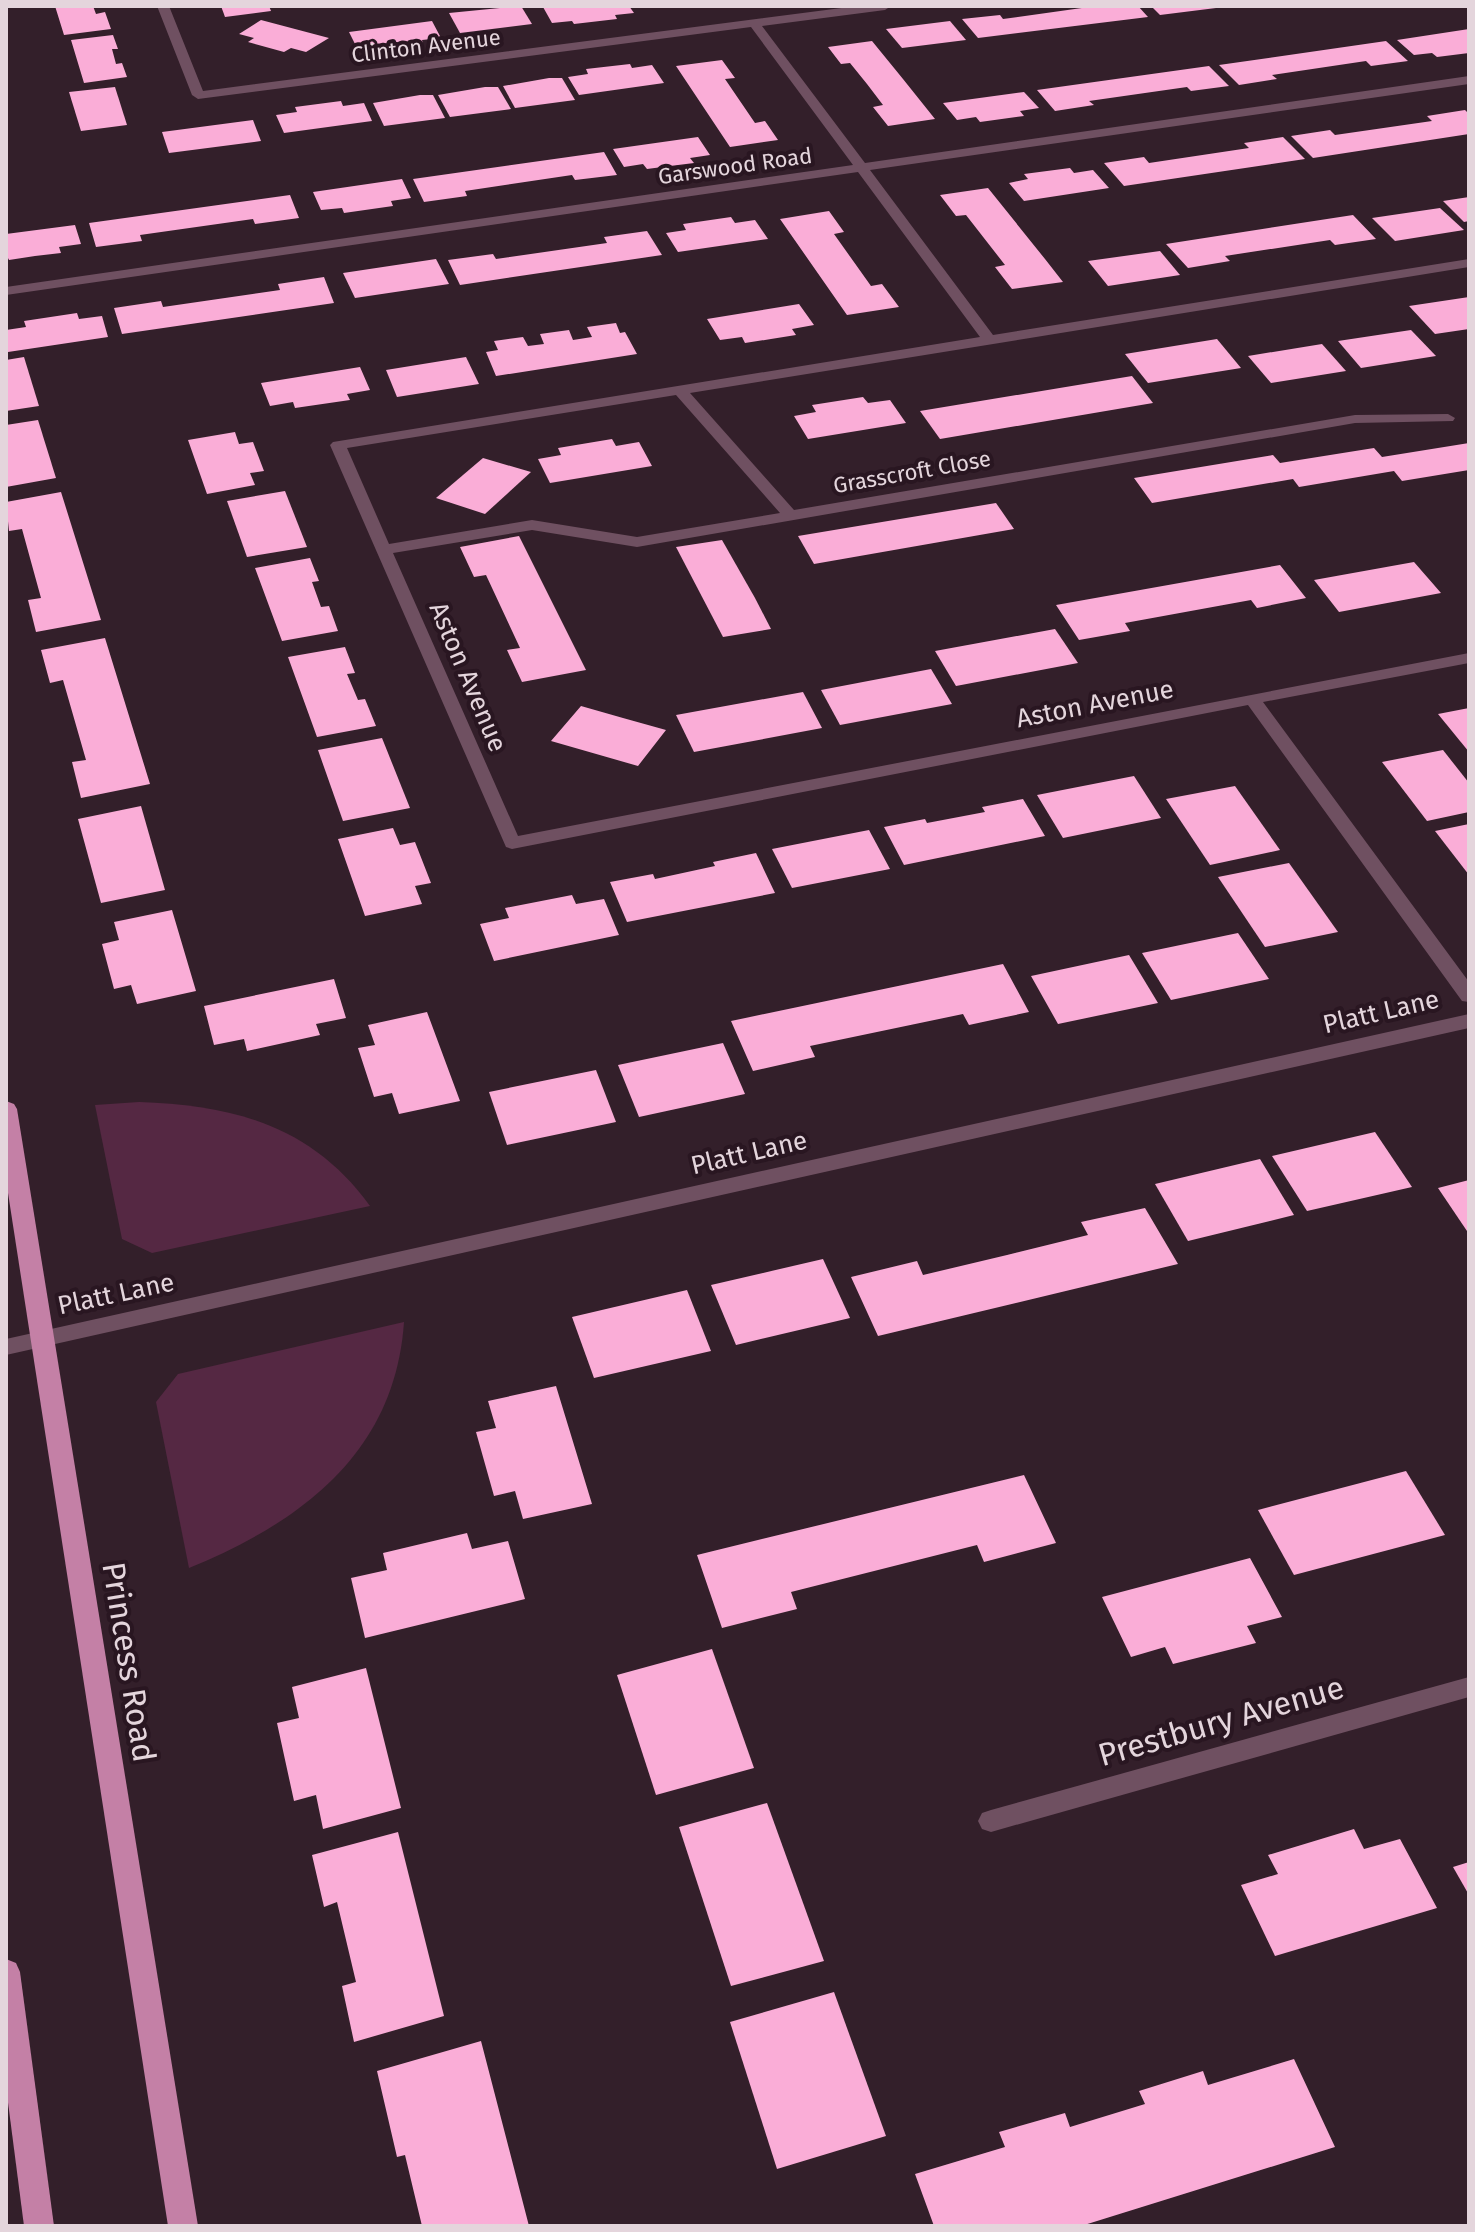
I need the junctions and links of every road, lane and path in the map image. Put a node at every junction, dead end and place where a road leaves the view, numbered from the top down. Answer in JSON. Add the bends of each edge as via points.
{"nodes":[{"id":1,"x":163,"y":6,"type":"edge"},
{"id":2,"x":885,"y":6,"type":"edge"},
{"id":3,"x":754,"y":23,"type":"junction"},
{"id":4,"x":1469,"y":80,"type":"edge"},
{"id":5,"x":861,"y":168,"type":"junction"},
{"id":6,"x":1469,"y":263,"type":"edge"},
{"id":7,"x":6,"y":291,"type":"edge"},
{"id":8,"x":989,"y":340,"type":"junction"},
{"id":9,"x":680,"y":390,"type":"junction"},
{"id":10,"x":1448,"y":418,"type":"dead end"},
{"id":11,"x":790,"y":515,"type":"junction"},
{"id":12,"x":384,"y":550,"type":"junction"},
{"id":13,"x":1469,"y":658,"type":"edge"},
{"id":14,"x":1252,"y":699,"type":"junction"},
{"id":15,"x":1469,"y":996,"type":"edge"},
{"id":16,"x":1469,"y":1021,"type":"edge"},
{"id":17,"x":6,"y":1109,"type":"edge"},
{"id":18,"x":40,"y":1340,"type":"junction"},
{"id":19,"x":6,"y":1347,"type":"edge"},
{"id":20,"x":1469,"y":1687,"type":"edge"},
{"id":21,"x":991,"y":1821,"type":"dead end"},
{"id":22,"x":6,"y":1972,"type":"edge"},
{"id":23,"x":39,"y":2226,"type":"edge"},
{"id":24,"x":183,"y":2226,"type":"edge"}],
"edges":[{"from":1,"to":3,"type":"street","name":"Clinton Avenue","via":[[198,95]]},
{"from":2,"to":3,"type":"street","name":"Clinton Avenue"},
{"from":3,"to":5,"type":"street"},
{"from":4,"to":5,"type":"street","name":"Garswood Road"},
{"from":5,"to":7,"type":"street","name":"Garswood Road"},
{"from":5,"to":8,"type":"street"},
{"from":6,"to":8,"type":"street","name":"Aston Avenue"},
{"from":8,"to":9,"type":"street","name":"Aston Avenue"},
{"from":9,"to":11,"type":"street"},
{"from":9,"to":12,"type":"street","name":"Aston Avenue","via":[[338,445]]},
{"from":10,"to":11,"type":"street","name":"Grasscroft Close","via":[[1355,419]]},
{"from":11,"to":12,"type":"street","name":"Grasscroft Close","via":[[637,542],[532,525]]},
{"from":12,"to":14,"type":"street","name":"Aston Avenue","via":[[512,843]]},
{"from":13,"to":14,"type":"street","name":"Aston Avenue"},
{"from":14,"to":15,"type":"street"},
{"from":16,"to":18,"type":"street","name":"Platt Lane"},
{"from":17,"to":18,"type":"highway","name":"Princess Road"},
{"from":18,"to":19,"type":"street","name":"Platt Lane"},
{"from":18,"to":24,"type":"highway","name":"Princess Road"},
{"from":20,"to":21,"type":"street","name":"Prestbury Avenue"},
{"from":22,"to":23,"type":"highway"}]}
